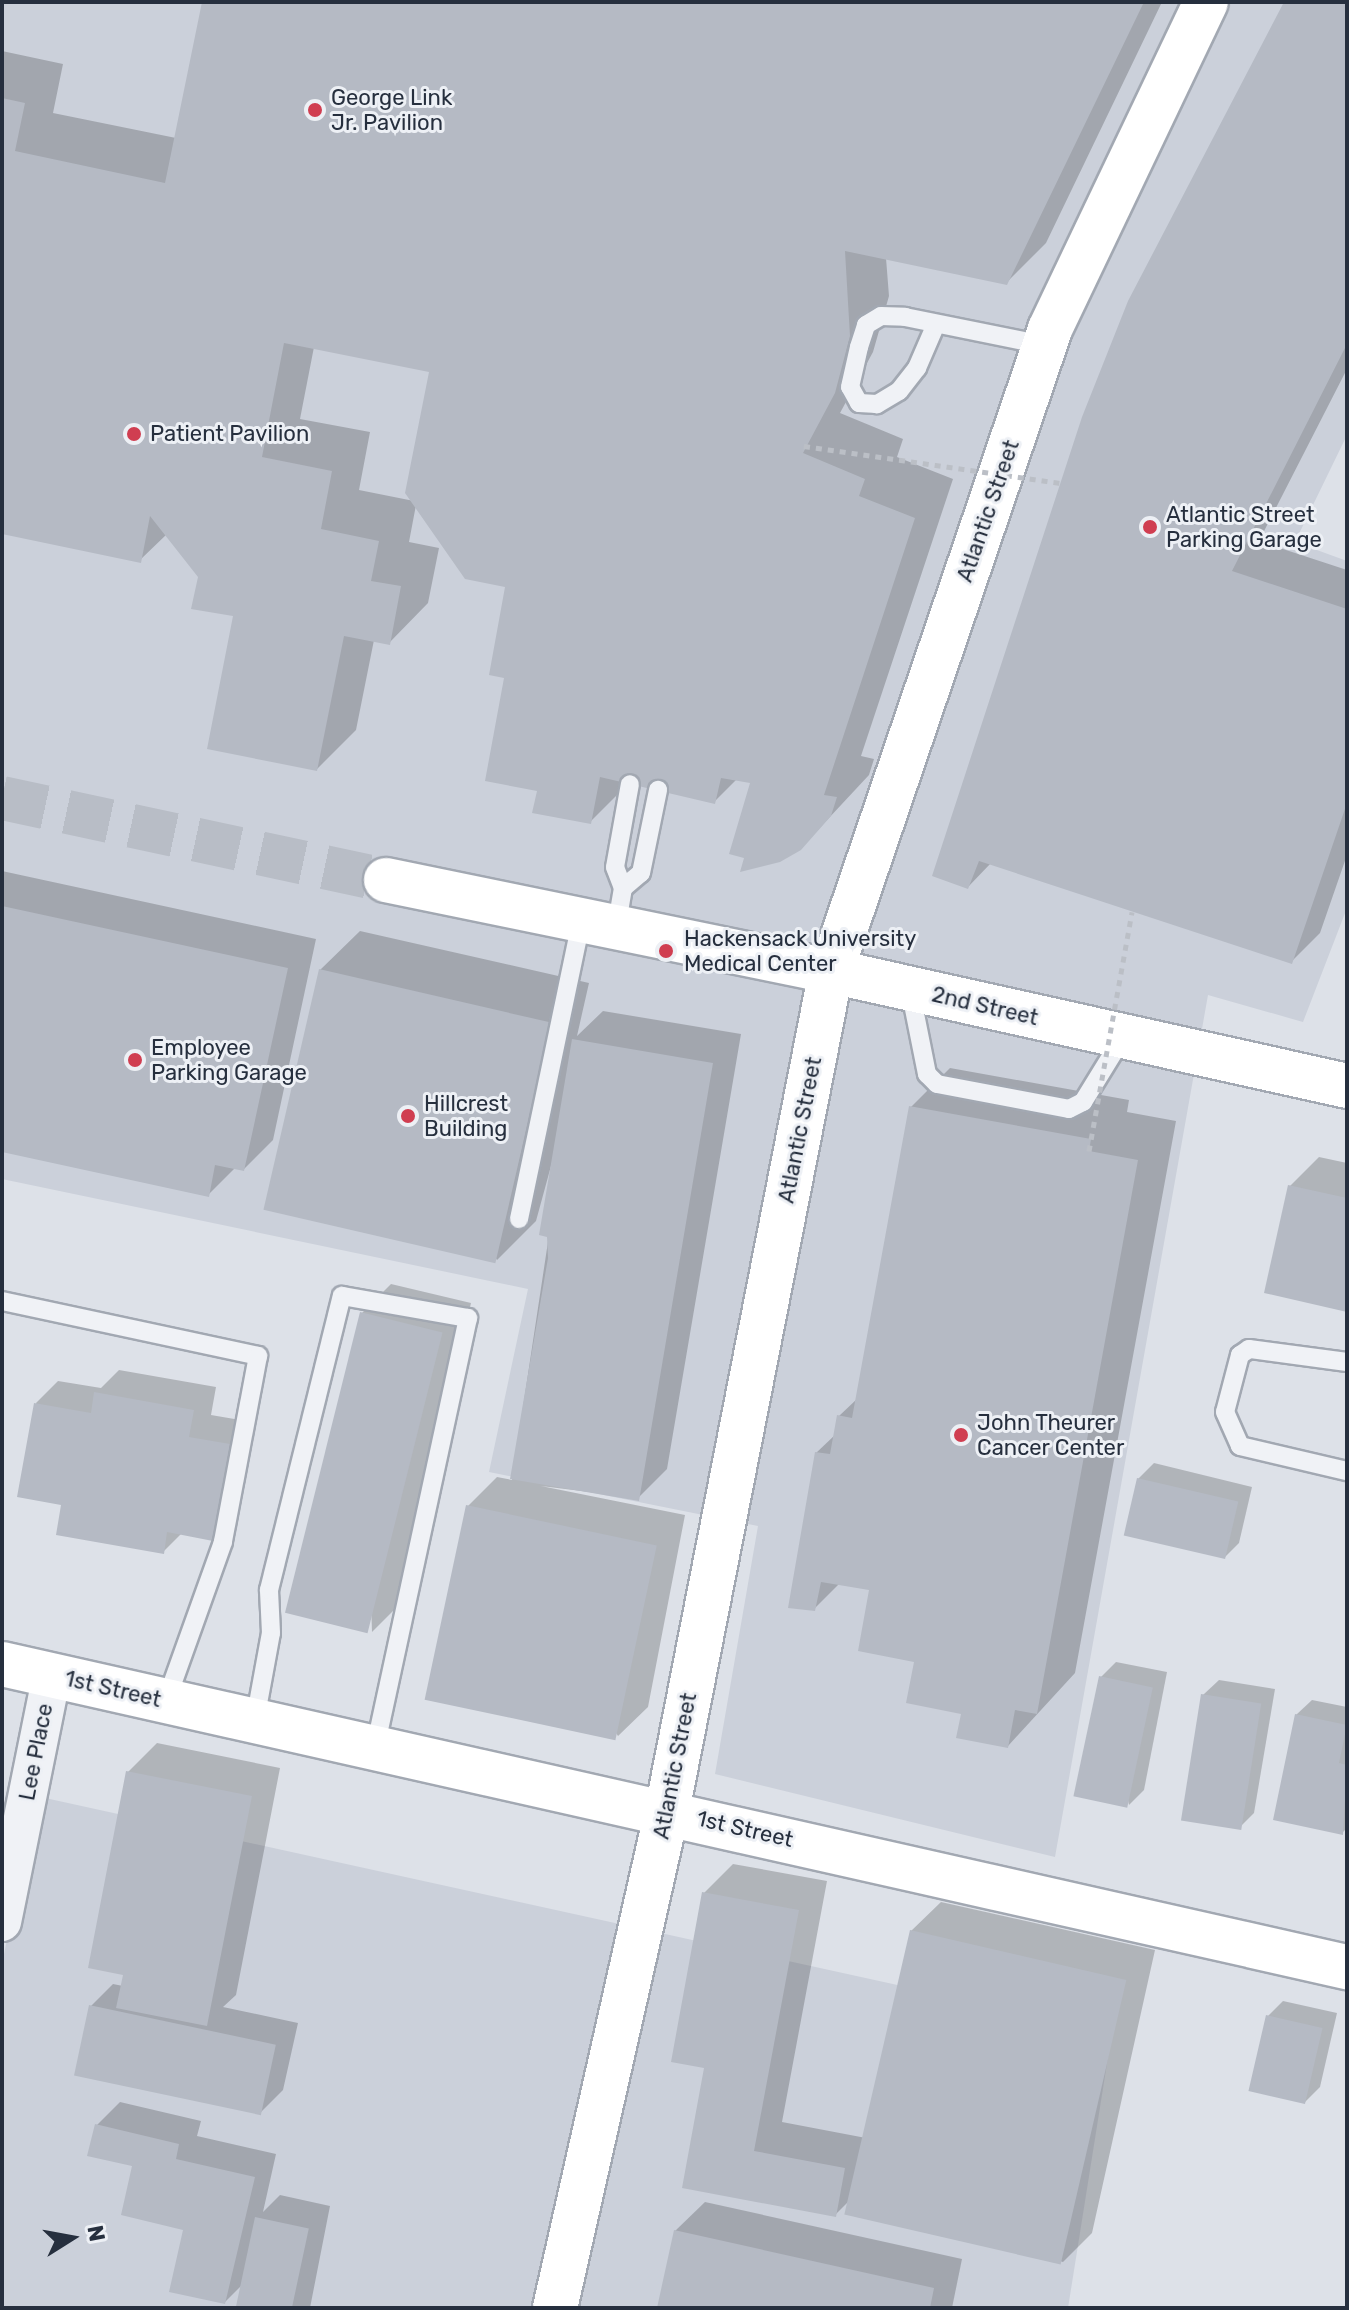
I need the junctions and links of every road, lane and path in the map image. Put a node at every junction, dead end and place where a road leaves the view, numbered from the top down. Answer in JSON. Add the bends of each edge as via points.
{"nodes":[{"id":1,"x":1206,"y":2,"type":"edge"},
{"id":2,"x":936,"y":324,"type":"junction"},
{"id":3,"x":1044,"y":345,"type":"junction"},
{"id":4,"x":804,"y":446,"type":"dead end"},
{"id":5,"x":1060,"y":483,"type":"dead end"},
{"id":6,"x":630,"y":784,"type":"dead end"},
{"id":7,"x":658,"y":790,"type":"dead end"},
{"id":8,"x":386,"y":880,"type":"tunnel mouth"},
{"id":9,"x":623,"y":888,"type":"junction"},
{"id":10,"x":1132,"y":912,"type":"dead end"},
{"id":11,"x":598,"y":926,"type":"junction"},
{"id":12,"x":831,"y":971,"type":"junction"},
{"id":13,"x":910,"y":989,"type":"junction"},
{"id":14,"x":1123,"y":1037,"type":"junction"},
{"id":15,"x":1347,"y":1086,"type":"edge"},
{"id":16,"x":1089,"y":1151,"type":"dead end"},
{"id":17,"x":519,"y":1219,"type":"dead end"},
{"id":18,"x":2,"y":1301,"type":"edge"},
{"id":19,"x":1347,"y":1362,"type":"edge"},
{"id":20,"x":1347,"y":1471,"type":"edge"},
{"id":21,"x":2,"y":1664,"type":"edge"},
{"id":22,"x":52,"y":1675,"type":"junction"},
{"id":23,"x":166,"y":1701,"type":"junction"},
{"id":24,"x":255,"y":1720,"type":"junction"},
{"id":25,"x":375,"y":1747,"type":"junction"},
{"id":26,"x":667,"y":1811,"type":"junction"},
{"id":27,"x":2,"y":1922,"type":"edge"},
{"id":28,"x":1347,"y":1967,"type":"edge"},
{"id":29,"x":555,"y":2308,"type":"edge"}],
"edges":[{"from":1,"to":3,"type":"street","name":"Atlantic Street"},
{"from":2,"to":2,"type":"lane","via":[[881,316],[866,325],[850,387],[859,403],[877,404],[899,391],[917,368]]},
{"from":2,"to":3,"type":"lane"},
{"from":3,"to":12,"type":"street","name":"Atlantic Street"},
{"from":4,"to":5,"type":"path","bridge":true},
{"from":6,"to":9,"type":"lane","via":[[615,867]]},
{"from":7,"to":9,"type":"lane","via":[[641,873]]},
{"from":8,"to":11,"type":"street","name":"2nd Street"},
{"from":9,"to":11,"type":"lane"},
{"from":10,"to":16,"type":"path","bridge":true},
{"from":11,"to":12,"type":"street","name":"2nd Street"},
{"from":11,"to":17,"type":"lane"},
{"from":12,"to":13,"type":"street","name":"2nd Street"},
{"from":12,"to":26,"type":"street","name":"Atlantic Street"},
{"from":13,"to":14,"type":"street","name":"2nd Street"},
{"from":13,"to":14,"type":"lane","via":[[927,1074],[937,1084],[1069,1109],[1083,1102]]},
{"from":14,"to":15,"type":"street","name":"2nd Street"},
{"from":18,"to":23,"type":"lane","via":[[258,1356],[223,1542]]},
{"from":19,"to":20,"type":"lane","via":[[1249,1349],[1240,1355],[1225,1412],[1240,1446]]},
{"from":21,"to":22,"type":"street","name":"1st Street"},
{"from":22,"to":23,"type":"street","name":"1st Street"},
{"from":22,"to":27,"type":"street","name":"Lee Place"},
{"from":23,"to":24,"type":"street","name":"1st Street"},
{"from":24,"to":25,"type":"street","name":"1st Street"},
{"from":24,"to":25,"type":"lane","via":[[271,1633],[269,1590],[342,1296],[468,1318]]},
{"from":25,"to":26,"type":"street","name":"1st Street"},
{"from":26,"to":28,"type":"street","name":"1st Street"},
{"from":26,"to":29,"type":"street","name":"Atlantic Street"}]}
